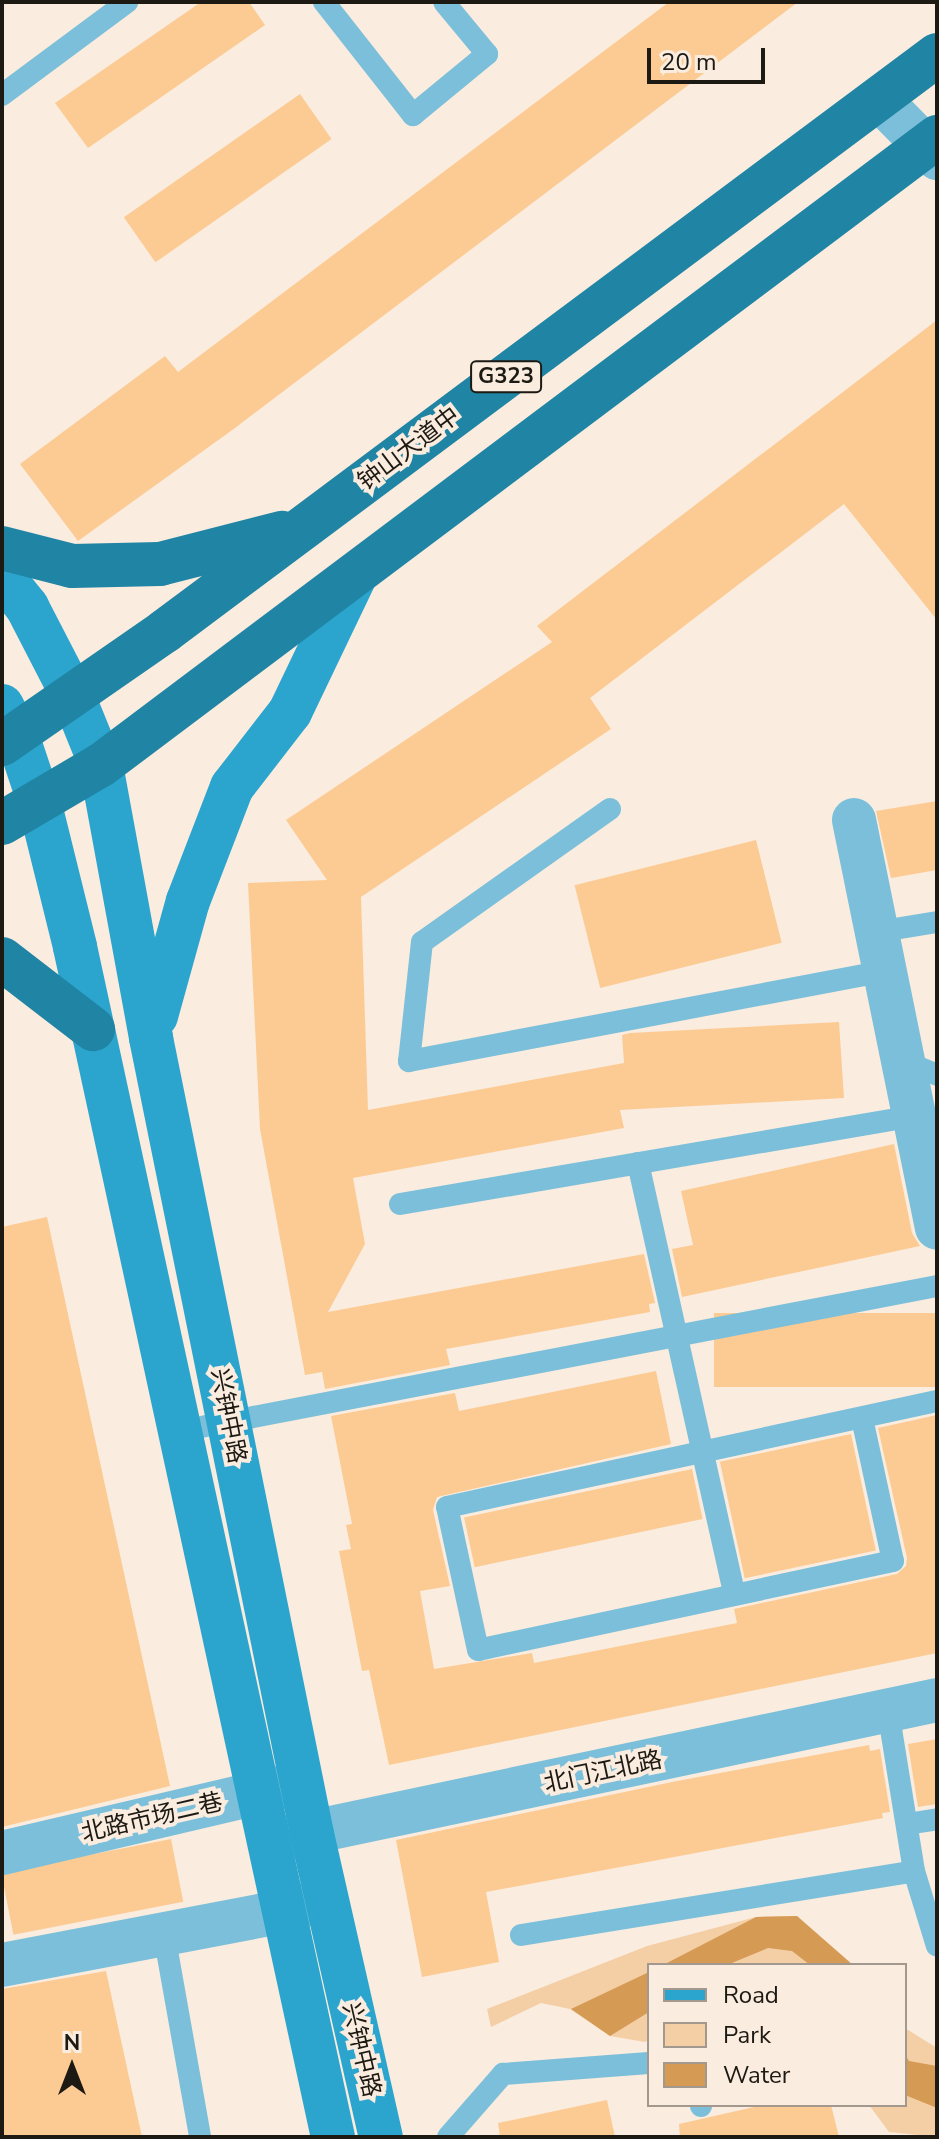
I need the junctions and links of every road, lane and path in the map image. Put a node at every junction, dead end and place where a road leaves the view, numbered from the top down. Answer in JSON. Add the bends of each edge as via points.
{"nodes":[{"id":1,"x":127,"y":2,"type":"edge"},
{"id":2,"x":324,"y":2,"type":"edge"},
{"id":3,"x":444,"y":2,"type":"edge"},
{"id":4,"x":937,"y":55,"type":"edge"},
{"id":5,"x":2,"y":95,"type":"edge"},
{"id":6,"x":879,"y":99,"type":"junction"},
{"id":7,"x":933,"y":147,"type":"edge"},
{"id":8,"x":304,"y":527,"type":"junction"},
{"id":9,"x":2,"y":548,"type":"edge"},
{"id":10,"x":356,"y":574,"type":"junction"},
{"id":11,"x":2,"y":576,"type":"edge"},
{"id":12,"x":73,"y":696,"type":"junction"},
{"id":13,"x":7,"y":728,"type":"edge"},
{"id":14,"x":101,"y":765,"type":"junction"},
{"id":15,"x":39,"y":801,"type":"junction"},
{"id":16,"x":610,"y":809,"type":"dead end"},
{"id":17,"x":854,"y":820,"type":"dead end"},
{"id":18,"x":2,"y":823,"type":"edge"},
{"id":19,"x":937,"y":922,"type":"edge"},
{"id":20,"x":880,"y":951,"type":"junction"},
{"id":21,"x":2,"y":959,"type":"edge"},
{"id":22,"x":93,"y":1029,"type":"junction"},
{"id":23,"x":151,"y":1038,"type":"junction"},
{"id":24,"x":920,"y":1093,"type":"edge"},
{"id":25,"x":638,"y":1163,"type":"junction"},
{"id":26,"x":400,"y":1204,"type":"dead end"},
{"id":27,"x":937,"y":1228,"type":"edge"},
{"id":28,"x":937,"y":1286,"type":"edge"},
{"id":29,"x":677,"y":1338,"type":"junction"},
{"id":30,"x":937,"y":1401,"type":"edge"},
{"id":31,"x":862,"y":1418,"type":"junction"},
{"id":32,"x":229,"y":1423,"type":"junction"},
{"id":33,"x":180,"y":1431,"type":"junction"},
{"id":34,"x":703,"y":1453,"type":"junction"},
{"id":35,"x":734,"y":1592,"type":"junction"},
{"id":36,"x":937,"y":1700,"type":"edge"},
{"id":37,"x":888,"y":1710,"type":"junction"},
{"id":38,"x":302,"y":1783,"type":"junction"},
{"id":39,"x":258,"y":1793,"type":"junction"},
{"id":40,"x":937,"y":1819,"type":"edge"},
{"id":41,"x":907,"y":1824,"type":"junction"},
{"id":42,"x":312,"y":1834,"type":"junction"},
{"id":43,"x":269,"y":1841,"type":"junction"},
{"id":44,"x":2,"y":1853,"type":"edge"},
{"id":45,"x":914,"y":1871,"type":"junction"},
{"id":46,"x":327,"y":1898,"type":"junction"},
{"id":47,"x":284,"y":1911,"type":"junction"},
{"id":48,"x":164,"y":1934,"type":"junction"},
{"id":49,"x":521,"y":1935,"type":"dead end"},
{"id":50,"x":937,"y":1946,"type":"edge"},
{"id":51,"x":2,"y":1965,"type":"edge"},
{"id":52,"x":647,"y":2063,"type":"edge"},
{"id":53,"x":200,"y":2137,"type":"edge"},
{"id":54,"x":333,"y":2137,"type":"edge"},
{"id":55,"x":381,"y":2137,"type":"edge"},
{"id":56,"x":448,"y":2137,"type":"edge"}],
"edges":[{"from":1,"to":5,"type":"lane"},
{"from":2,"to":3,"type":"lane","via":[[413,115],[487,54]]},
{"from":4,"to":6,"type":"highway","name":"钟山大道中","number":"G323"},
{"from":6,"to":7,"type":"street"},
{"from":6,"to":8,"type":"highway","name":"钟山大道中","number":"G323"},
{"from":7,"to":10,"type":"highway","number":"G323"},
{"from":8,"to":9,"type":"highway","via":[[160,564],[72,566]]},
{"from":8,"to":12,"type":"highway","name":"钟山大道中","number":"G323"},
{"from":10,"to":14,"type":"highway","number":"G323"},
{"from":10,"to":23,"type":"main road","via":[[290,712],[232,787],[184,914]]},
{"from":11,"to":12,"type":"main road","name":"兴钟中路","via":[[27,607]]},
{"from":12,"to":13,"type":"highway","number":"G323"},
{"from":12,"to":14,"type":"main road","name":"兴钟中路"},
{"from":13,"to":15,"type":"main road","name":"兴钟中路"},
{"from":14,"to":15,"type":"highway","number":"G323"},
{"from":14,"to":23,"type":"main road","name":"兴钟中路"},
{"from":15,"to":18,"type":"highway","number":"G323"},
{"from":15,"to":22,"type":"main road","name":"兴钟中路"},
{"from":16,"to":20,"type":"lane","via":[[422,942],[409,1061]]},
{"from":17,"to":20,"type":"street"},
{"from":19,"to":20,"type":"lane"},
{"from":20,"to":24,"type":"street"},
{"from":21,"to":22,"type":"highway"},
{"from":22,"to":33,"type":"main road","name":"兴钟中路"},
{"from":23,"to":32,"type":"main road","name":"兴钟中路"},
{"from":24,"to":25,"type":"lane"},
{"from":24,"to":27,"type":"street"},
{"from":25,"to":26,"type":"lane"},
{"from":25,"to":29,"type":"lane"},
{"from":28,"to":29,"type":"lane"},
{"from":29,"to":32,"type":"lane"},
{"from":29,"to":34,"type":"lane"},
{"from":30,"to":31,"type":"lane"},
{"from":31,"to":34,"type":"lane"},
{"from":31,"to":35,"type":"lane","via":[[893,1561]]},
{"from":32,"to":33,"type":"lane"},
{"from":32,"to":38,"type":"main road","name":"兴钟中路"},
{"from":33,"to":39,"type":"main road","name":"兴钟中路"},
{"from":34,"to":35,"type":"lane"},
{"from":34,"to":35,"type":"lane","via":[[447,1507],[478,1650]]},
{"from":36,"to":37,"type":"street","name":"北门江北路"},
{"from":37,"to":41,"type":"lane"},
{"from":37,"to":42,"type":"street","name":"北门江北路"},
{"from":38,"to":39,"type":"street","name":"北路市场二巷"},
{"from":38,"to":42,"type":"main road","name":"兴钟中路"},
{"from":39,"to":43,"type":"main road","name":"兴钟中路"},
{"from":39,"to":44,"type":"street","name":"北路市场二巷"},
{"from":40,"to":41,"type":"lane"},
{"from":41,"to":45,"type":"lane"},
{"from":42,"to":43,"type":"street","name":"北门江北路"},
{"from":42,"to":46,"type":"main road","name":"兴钟中路"},
{"from":43,"to":47,"type":"main road","name":"兴钟中路"},
{"from":45,"to":49,"type":"lane"},
{"from":45,"to":50,"type":"lane"},
{"from":46,"to":47,"type":"street"},
{"from":46,"to":55,"type":"main road","name":"兴钟中路"},
{"from":47,"to":48,"type":"street"},
{"from":47,"to":54,"type":"main road","name":"兴钟中路"},
{"from":48,"to":51,"type":"street"},
{"from":48,"to":53,"type":"lane"},
{"from":52,"to":56,"type":"lane","via":[[503,2074]]}]}
